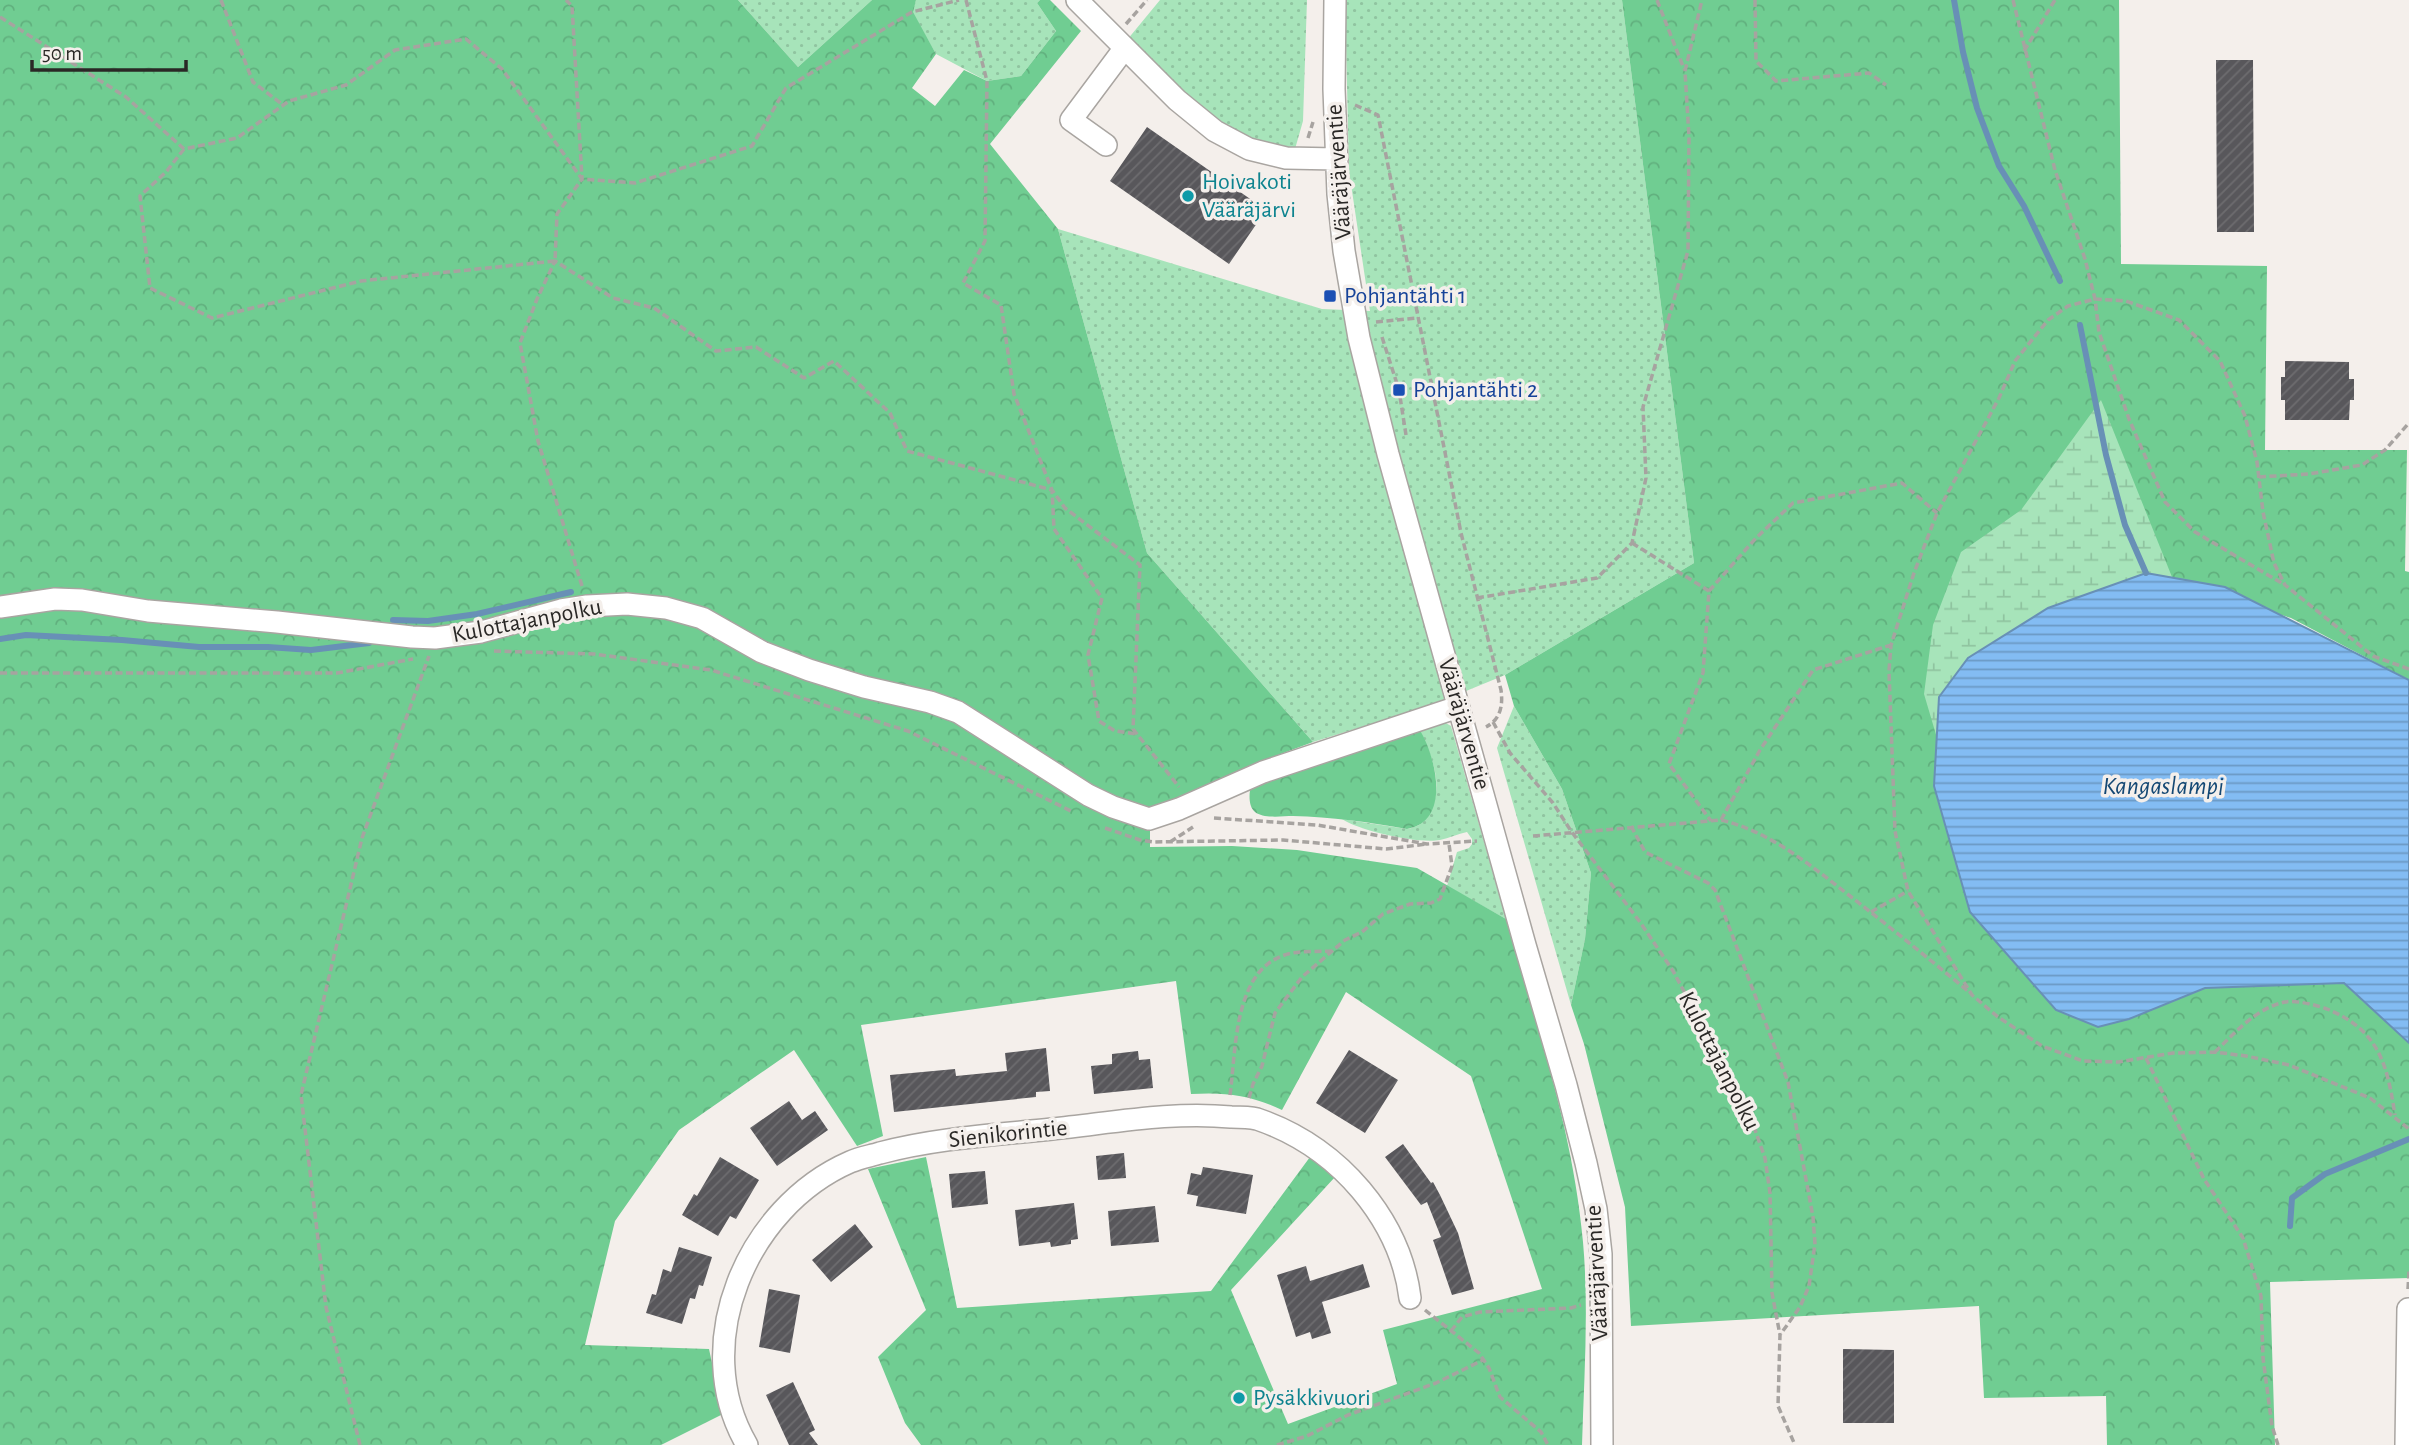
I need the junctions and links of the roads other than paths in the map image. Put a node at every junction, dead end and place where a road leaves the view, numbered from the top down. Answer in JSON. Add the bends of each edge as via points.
{"nodes":[{"id":1,"x":1077,"y":0,"type":"edge"},
{"id":2,"x":1335,"y":0,"type":"edge"},
{"id":3,"x":1119,"y":44,"type":"junction"},
{"id":4,"x":1106,"y":145,"type":"dead end"},
{"id":5,"x":1337,"y":159,"type":"junction"},
{"id":6,"x":0,"y":607,"type":"edge"},
{"id":7,"x":1458,"y":707,"type":"junction"},
{"id":8,"x":1410,"y":1298,"type":"road end"},
{"id":9,"x":2408,"y":1308,"type":"edge"},
{"id":10,"x":747,"y":1445,"type":"edge"},
{"id":11,"x":1602,"y":1445,"type":"edge"},
{"id":12,"x":2406,"y":1445,"type":"edge"}],
"edges":[{"from":1,"to":3,"type":"street"},
{"from":2,"to":5,"type":"street","name":"Vääräjärventie"},
{"from":3,"to":4,"type":"street","via":[[1072,120]]},
{"from":3,"to":5,"type":"street","via":[[1177,100],[1216,131],[1249,149],[1286,158]]},
{"from":5,"to":7,"type":"street","name":"Vääräjärventie","via":[[1344,251],[1359,338]]},
{"from":6,"to":7,"type":"street","name":"Kulottajanpolku","via":[[82,600],[412,638],[435,649],[561,610],[666,607],[702,618],[784,661],[958,712],[1088,795],[1149,819],[1188,812],[1263,772]]},
{"from":7,"to":11,"type":"street","name":"Vääräjärventie","via":[[1566,1085],[1596,1209],[1601,1254]]},
{"from":8,"to":10,"type":"street","name":"Sienikorintie","via":[[1398,1249],[1375,1207],[1350,1177],[1321,1151],[1255,1118],[1197,1114],[914,1144],[850,1161],[804,1190],[772,1222],[744,1263],[724,1325],[730,1406]]},
{"from":9,"to":12,"type":"street"}]}
